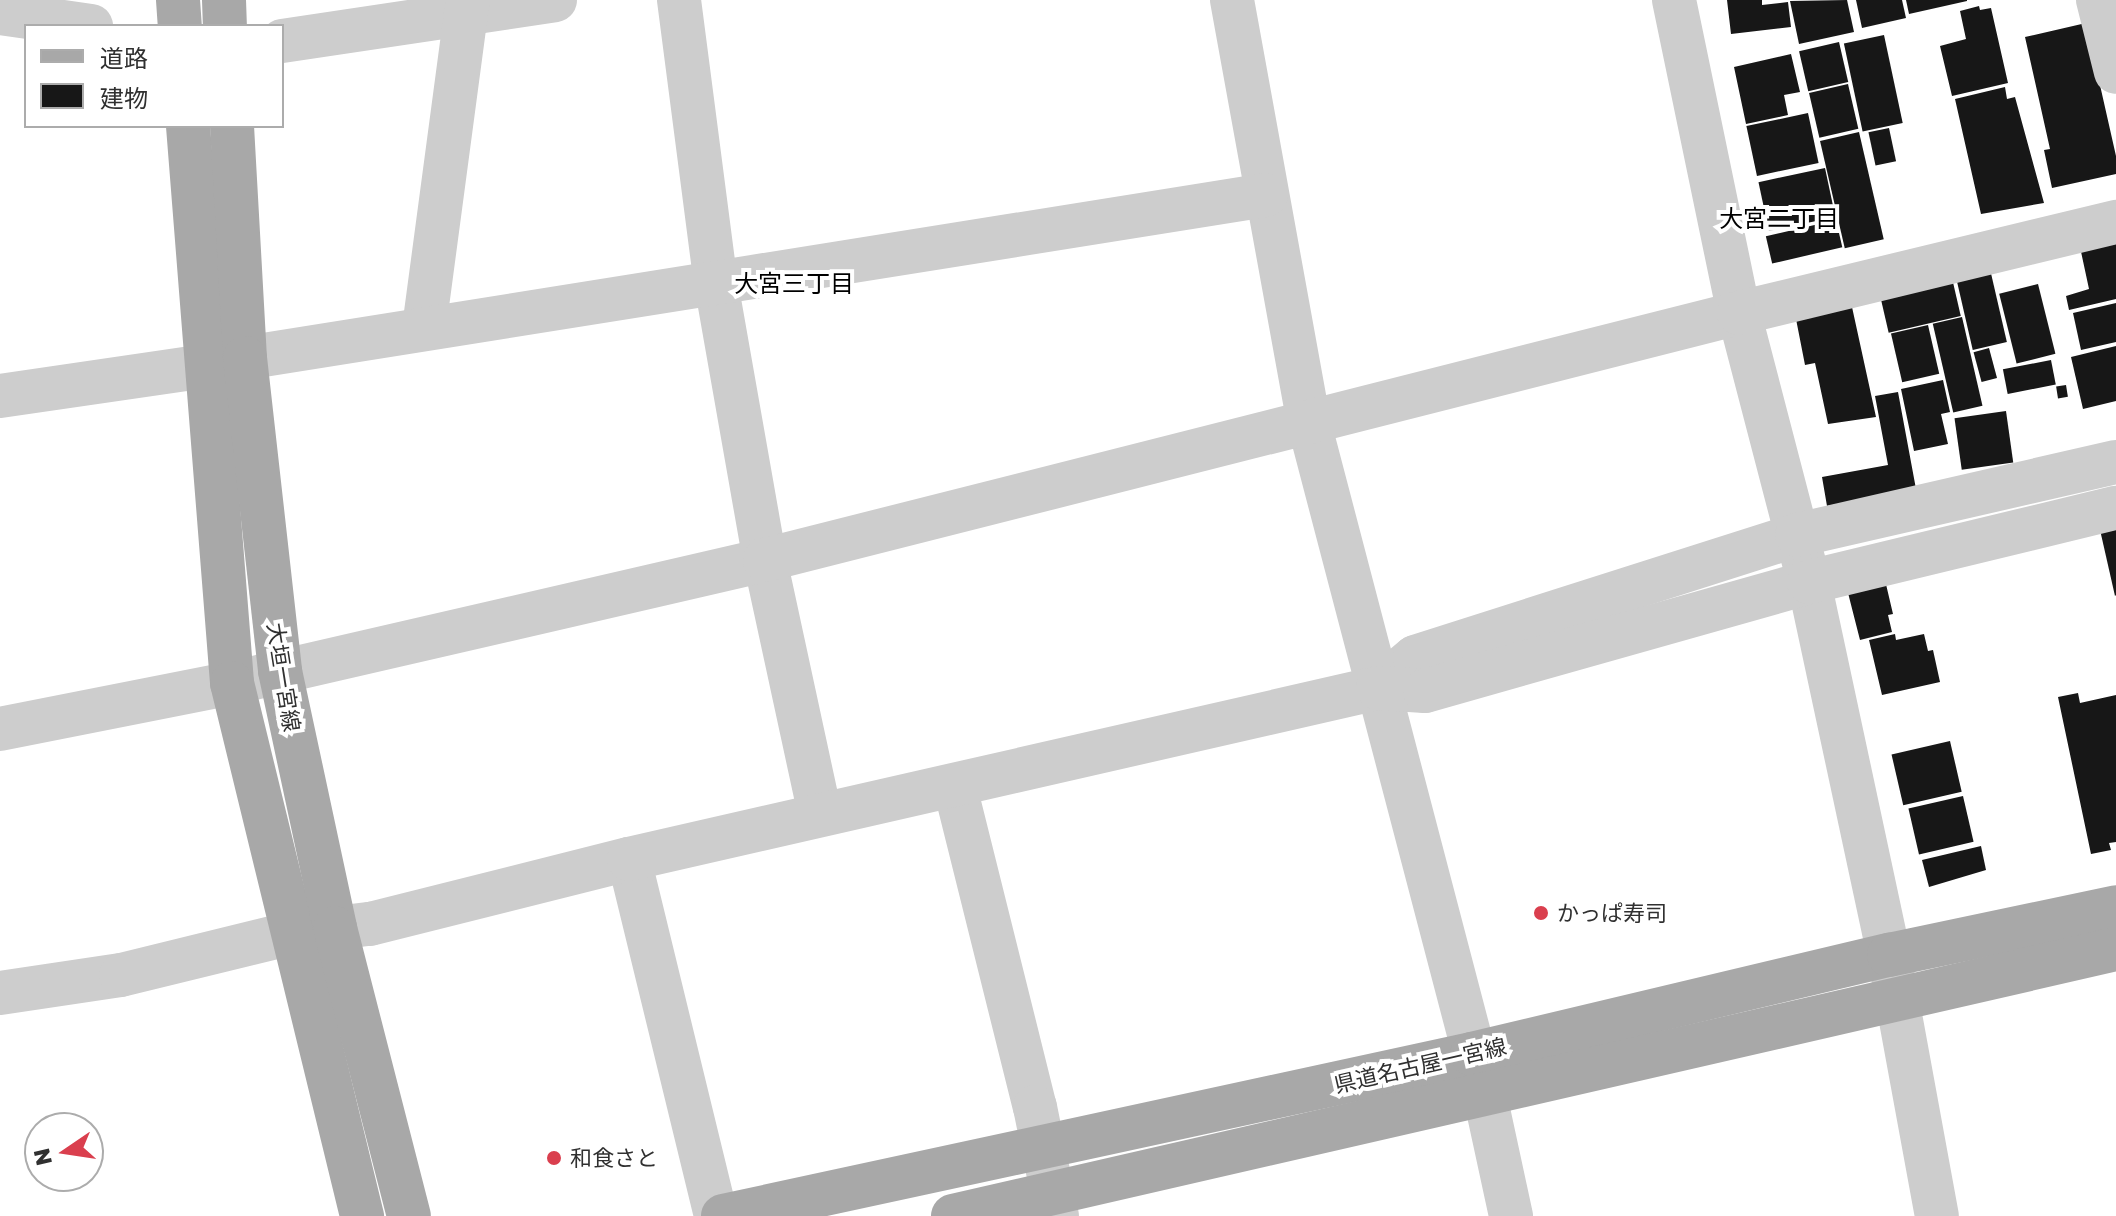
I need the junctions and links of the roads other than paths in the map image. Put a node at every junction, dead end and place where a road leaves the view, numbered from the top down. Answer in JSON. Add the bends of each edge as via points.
{"nodes":[{"id":1,"x":178,"y":0,"type":"edge"},
{"id":2,"x":224,"y":0,"type":"edge"},
{"id":3,"x":555,"y":0,"type":"edge"},
{"id":4,"x":679,"y":0,"type":"edge"},
{"id":5,"x":1232,"y":0,"type":"edge"},
{"id":6,"x":1674,"y":0,"type":"edge"},
{"id":7,"x":2098,"y":0,"type":"edge"},
{"id":8,"x":467,"y":7,"type":"edge"},
{"id":9,"x":0,"y":13,"type":"edge"},
{"id":10,"x":77,"y":24,"type":"edge"},
{"id":11,"x":180,"y":24,"type":"edge"},
{"id":12,"x":225,"y":24,"type":"edge"},
{"id":13,"x":284,"y":41,"type":"edge"},
{"id":14,"x":2116,"y":72,"type":"edge"},
{"id":15,"x":188,"y":128,"type":"edge"},
{"id":16,"x":232,"y":128,"type":"edge"},
{"id":17,"x":1266,"y":195,"type":"junction"},
{"id":18,"x":2116,"y":222,"type":"edge"},
{"id":19,"x":716,"y":283,"type":"junction"},
{"id":20,"x":1739,"y":313,"type":"junction"},
{"id":21,"x":424,"y":328,"type":"junction"},
{"id":22,"x":225,"y":362,"type":"junction"},
{"id":23,"x":0,"y":396,"type":"edge"},
{"id":24,"x":1309,"y":423,"type":"junction"},
{"id":25,"x":2116,"y":462,"type":"edge"},
{"id":26,"x":2116,"y":508,"type":"edge"},
{"id":27,"x":1797,"y":535,"type":"junction"},
{"id":28,"x":765,"y":560,"type":"junction"},
{"id":29,"x":1809,"y":582,"type":"junction"},
{"id":30,"x":280,"y":671,"type":"junction"},
{"id":31,"x":232,"y":683,"type":"junction"},
{"id":32,"x":1378,"y":688,"type":"junction"},
{"id":33,"x":0,"y":729,"type":"edge"},
{"id":34,"x":955,"y":787,"type":"junction"},
{"id":35,"x":820,"y":814,"type":"junction"},
{"id":36,"x":629,"y":859,"type":"junction"},
{"id":37,"x":2116,"y":907,"type":"edge"},
{"id":38,"x":335,"y":928,"type":"junction"},
{"id":39,"x":292,"y":933,"type":"junction"},
{"id":40,"x":2116,"y":949,"type":"edge"},
{"id":41,"x":1889,"y":955,"type":"junction"},
{"id":42,"x":0,"y":993,"type":"edge"},
{"id":43,"x":1897,"y":1001,"type":"junction"},
{"id":44,"x":1478,"y":1073,"type":"junction"},
{"id":45,"x":1043,"y":1149,"type":"junction"},
{"id":46,"x":1055,"y":1205,"type":"edge"},
{"id":47,"x":362,"y":1216,"type":"edge"},
{"id":48,"x":409,"y":1216,"type":"edge"},
{"id":49,"x":716,"y":1216,"type":"edge"},
{"id":50,"x":723,"y":1216,"type":"edge"},
{"id":51,"x":953,"y":1216,"type":"edge"},
{"id":52,"x":1511,"y":1216,"type":"edge"},
{"id":53,"x":1937,"y":1216,"type":"edge"}],
"edges":[{"from":1,"to":11,"type":"main road"},
{"from":2,"to":12,"type":"main road"},
{"from":3,"to":8,"type":"street"},
{"from":4,"to":19,"type":"street"},
{"from":5,"to":17,"type":"street"},
{"from":6,"to":20,"type":"street"},
{"from":7,"to":14,"type":"street"},
{"from":8,"to":13,"type":"street"},
{"from":8,"to":21,"type":"street"},
{"from":9,"to":10,"type":"street"},
{"from":15,"to":22,"type":"main road","name":"大垣一宮線"},
{"from":16,"to":22,"type":"main road","name":"大垣一宮線"},
{"from":17,"to":19,"type":"street"},
{"from":17,"to":24,"type":"street"},
{"from":18,"to":20,"type":"street"},
{"from":19,"to":21,"type":"street"},
{"from":19,"to":28,"type":"street"},
{"from":20,"to":24,"type":"street"},
{"from":20,"to":27,"type":"street"},
{"from":21,"to":22,"type":"street"},
{"from":22,"to":23,"type":"street"},
{"from":22,"to":30,"type":"main road","name":"大垣一宮線"},
{"from":22,"to":31,"type":"main road","name":"大垣一宮線"},
{"from":24,"to":28,"type":"street"},
{"from":24,"to":32,"type":"street"},
{"from":25,"to":27,"type":"street"},
{"from":26,"to":29,"type":"street"},
{"from":27,"to":29,"type":"street"},
{"from":27,"to":32,"type":"street","via":[[1415,657]]},
{"from":28,"to":30,"type":"street"},
{"from":28,"to":35,"type":"street"},
{"from":29,"to":32,"type":"street","via":[[1425,691]]},
{"from":29,"to":41,"type":"street"},
{"from":30,"to":31,"type":"street"},
{"from":30,"to":38,"type":"main road","name":"大垣一宮線"},
{"from":31,"to":33,"type":"street"},
{"from":31,"to":39,"type":"main road","name":"大垣一宮線"},
{"from":32,"to":34,"type":"street"},
{"from":32,"to":44,"type":"street"},
{"from":34,"to":35,"type":"street"},
{"from":34,"to":45,"type":"street"},
{"from":35,"to":36,"type":"street"},
{"from":36,"to":38,"type":"street","via":[[370,924]]},
{"from":36,"to":49,"type":"street"},
{"from":37,"to":41,"type":"main road","name":"県道名古屋一宮線"},
{"from":38,"to":48,"type":"main road","name":"大垣一宮線"},
{"from":39,"to":42,"type":"street","via":[[121,975]]},
{"from":39,"to":47,"type":"main road","name":"大垣一宮線"},
{"from":40,"to":43,"type":"main road","name":"県道名古屋一宮線"},
{"from":41,"to":43,"type":"street"},
{"from":41,"to":44,"type":"main road","name":"県道名古屋一宮線"},
{"from":43,"to":44,"type":"main road","name":"県道名古屋一宮線"},
{"from":43,"to":53,"type":"street"},
{"from":44,"to":45,"type":"main road","name":"県道名古屋一宮線"},
{"from":44,"to":46,"type":"main road","name":"県道名古屋一宮線"},
{"from":44,"to":52,"type":"street"},
{"from":45,"to":46,"type":"street"},
{"from":45,"to":50,"type":"main road","name":"県道名古屋一宮線"},
{"from":46,"to":51,"type":"main road","name":"県道名古屋一宮線"}]}
